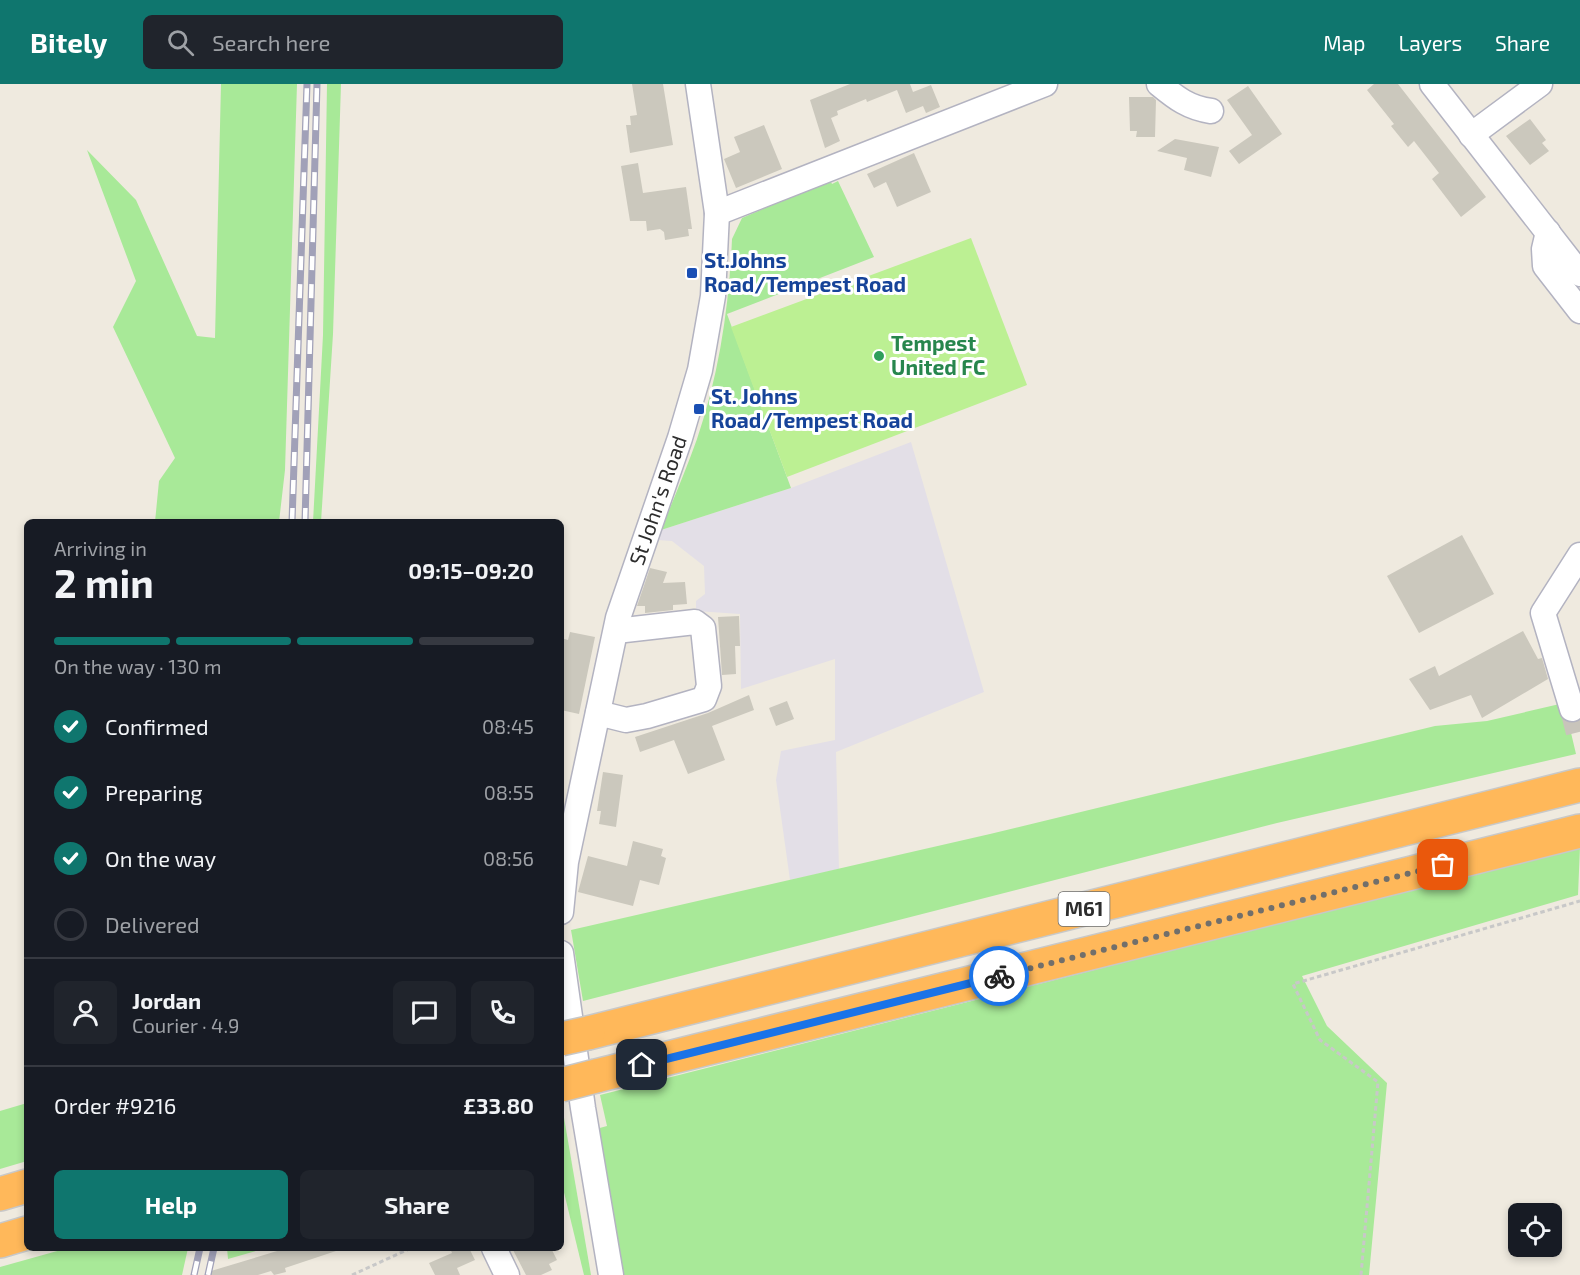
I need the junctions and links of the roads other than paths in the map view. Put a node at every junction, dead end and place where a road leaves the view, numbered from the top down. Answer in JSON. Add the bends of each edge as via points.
{"nodes":[{"id":1,"x":698,"y":84,"type":"edge"},
{"id":2,"x":1159,"y":84,"type":"edge"},
{"id":3,"x":1432,"y":84,"type":"edge"},
{"id":4,"x":1540,"y":84,"type":"edge"},
{"id":5,"x":1032,"y":86,"type":"edge"},
{"id":6,"x":1211,"y":111,"type":"dead end"},
{"id":7,"x":1471,"y":135,"type":"junction"},
{"id":8,"x":717,"y":213,"type":"junction"},
{"id":9,"x":1548,"y":232,"type":"junction"},
{"id":10,"x":1580,"y":274,"type":"edge"},
{"id":11,"x":1580,"y":311,"type":"edge"},
{"id":12,"x":1580,"y":555,"type":"edge"},
{"id":13,"x":616,"y":631,"type":"junction"},
{"id":14,"x":1572,"y":709,"type":"tunnel mouth"},
{"id":15,"x":598,"y":713,"type":"junction"},
{"id":16,"x":1580,"y":785,"type":"edge"},
{"id":17,"x":1580,"y":831,"type":"edge"},
{"id":18,"x":564,"y":882,"type":"edge"},
{"id":19,"x":564,"y":974,"type":"edge"},
{"id":20,"x":574,"y":1036,"type":"edge"},
{"id":21,"x":564,"y":1084,"type":"edge"},
{"id":22,"x":24,"y":1187,"type":"edge"},
{"id":23,"x":0,"y":1194,"type":"edge"},
{"id":24,"x":24,"y":1234,"type":"edge"},
{"id":25,"x":0,"y":1241,"type":"edge"},
{"id":26,"x":495,"y":1251,"type":"edge"},
{"id":27,"x":507,"y":1275,"type":"edge"},
{"id":28,"x":611,"y":1275,"type":"edge"}],
"edges":[{"from":1,"to":8,"type":"street","name":"St John's Road"},
{"from":2,"to":6,"type":"street","via":[[1181,102]]},
{"from":3,"to":7,"type":"street"},
{"from":4,"to":7,"type":"street"},
{"from":5,"to":8,"type":"street"},
{"from":7,"to":9,"type":"street"},
{"from":8,"to":13,"type":"street","name":"St John's Road","via":[[713,296],[700,370]]},
{"from":9,"to":10,"type":"street"},
{"from":9,"to":11,"type":"street","via":[[1545,266]]},
{"from":12,"to":14,"type":"street","via":[[1543,613]]},
{"from":13,"to":15,"type":"street","name":"St John's Road"},
{"from":13,"to":15,"type":"street","via":[[695,622],[703,628],[709,686],[704,699],[648,716],[626,720]]},
{"from":15,"to":18,"type":"street","name":"St John's Road"},
{"from":16,"to":20,"type":"highway","number":"M61"},
{"from":17,"to":21,"type":"highway","number":"M61","bridge":true},
{"from":19,"to":28,"type":"street"},
{"from":22,"to":23,"type":"highway"},
{"from":24,"to":25,"type":"highway"},
{"from":26,"to":27,"type":"street"}]}
